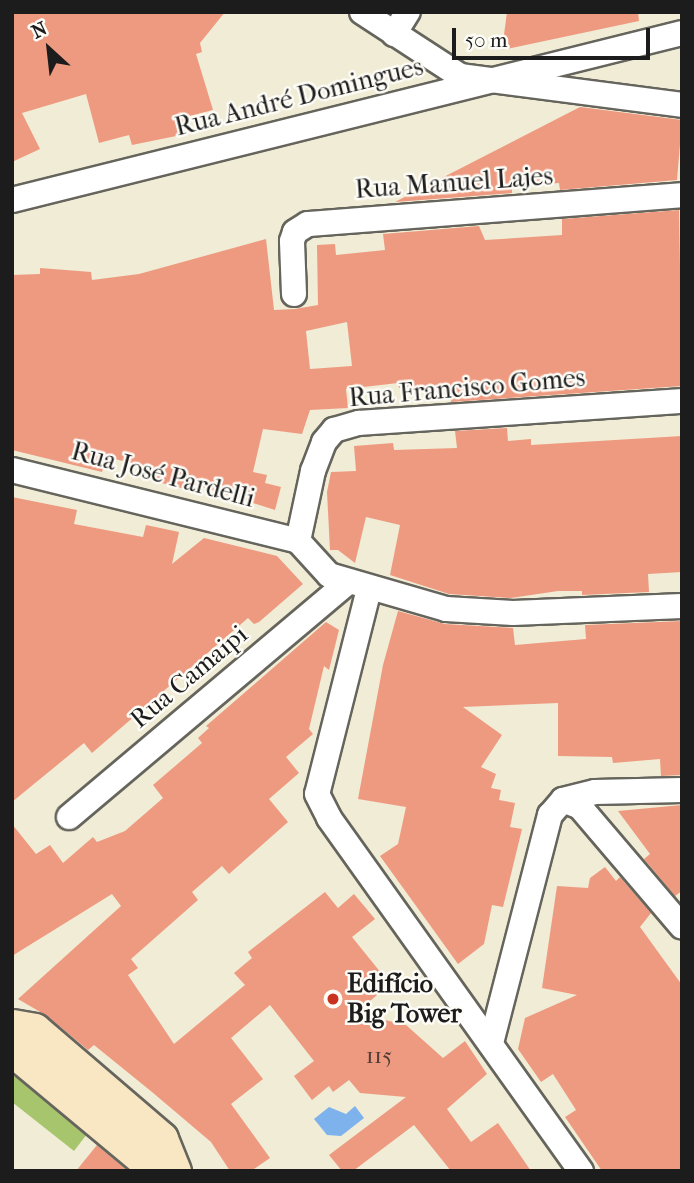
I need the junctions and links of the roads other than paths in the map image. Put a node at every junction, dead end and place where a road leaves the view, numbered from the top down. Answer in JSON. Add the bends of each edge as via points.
{"nodes":[{"id":1,"x":362,"y":12,"type":"edge"},
{"id":2,"x":408,"y":12,"type":"edge"},
{"id":3,"x":682,"y":33,"type":"edge"},
{"id":4,"x":394,"y":34,"type":"junction"},
{"id":5,"x":479,"y":80,"type":"junction"},
{"id":6,"x":682,"y":105,"type":"edge"},
{"id":7,"x":682,"y":195,"type":"edge"},
{"id":8,"x":12,"y":200,"type":"edge"},
{"id":9,"x":294,"y":295,"type":"dead end"},
{"id":10,"x":682,"y":401,"type":"edge"},
{"id":11,"x":12,"y":470,"type":"edge"},
{"id":12,"x":298,"y":541,"type":"junction"},
{"id":13,"x":359,"y":585,"type":"junction"},
{"id":14,"x":682,"y":606,"type":"edge"},
{"id":15,"x":682,"y":790,"type":"edge"},
{"id":16,"x":563,"y":800,"type":"junction"},
{"id":17,"x":69,"y":817,"type":"dead end"},
{"id":18,"x":682,"y":928,"type":"edge"},
{"id":19,"x":12,"y":1027,"type":"edge"},
{"id":20,"x":12,"y":1043,"type":"edge"},
{"id":21,"x":491,"y":1043,"type":"junction"},
{"id":22,"x":170,"y":1167,"type":"edge"},
{"id":23,"x":581,"y":1171,"type":"edge"}],
"edges":[{"from":1,"to":4,"type":"street"},
{"from":2,"to":4,"type":"street"},
{"from":3,"to":5,"type":"street","name":"Rua André Domingues"},
{"from":4,"to":5,"type":"street","via":[[447,71]]},
{"from":5,"to":6,"type":"street"},
{"from":5,"to":8,"type":"street","name":"Rua André Domingues"},
{"from":7,"to":9,"type":"street","name":"Rua Manuel Lajes","via":[[308,224],[295,232],[292,241]]},
{"from":10,"to":12,"type":"street","name":"Rua Francisco Gomes","via":[[359,423],[334,430],[313,471]]},
{"from":11,"to":12,"type":"street","name":"Rua José Pardelli"},
{"from":12,"to":13,"type":"street","via":[[329,575]]},
{"from":13,"to":14,"type":"street","via":[[446,608],[513,613]]},
{"from":13,"to":17,"type":"street","name":"Rua Camaipi"},
{"from":13,"to":21,"type":"street","via":[[317,794],[329,818]]},
{"from":15,"to":16,"type":"street","via":[[595,792]]},
{"from":16,"to":18,"type":"street","via":[[580,807]]},
{"from":16,"to":21,"type":"street","via":[[550,815]]},
{"from":19,"to":22,"type":"main road","via":[[34,1031],[160,1139]]},
{"from":20,"to":22,"type":"main road","via":[[17,1052],[143,1157]]},
{"from":21,"to":23,"type":"street"}]}
